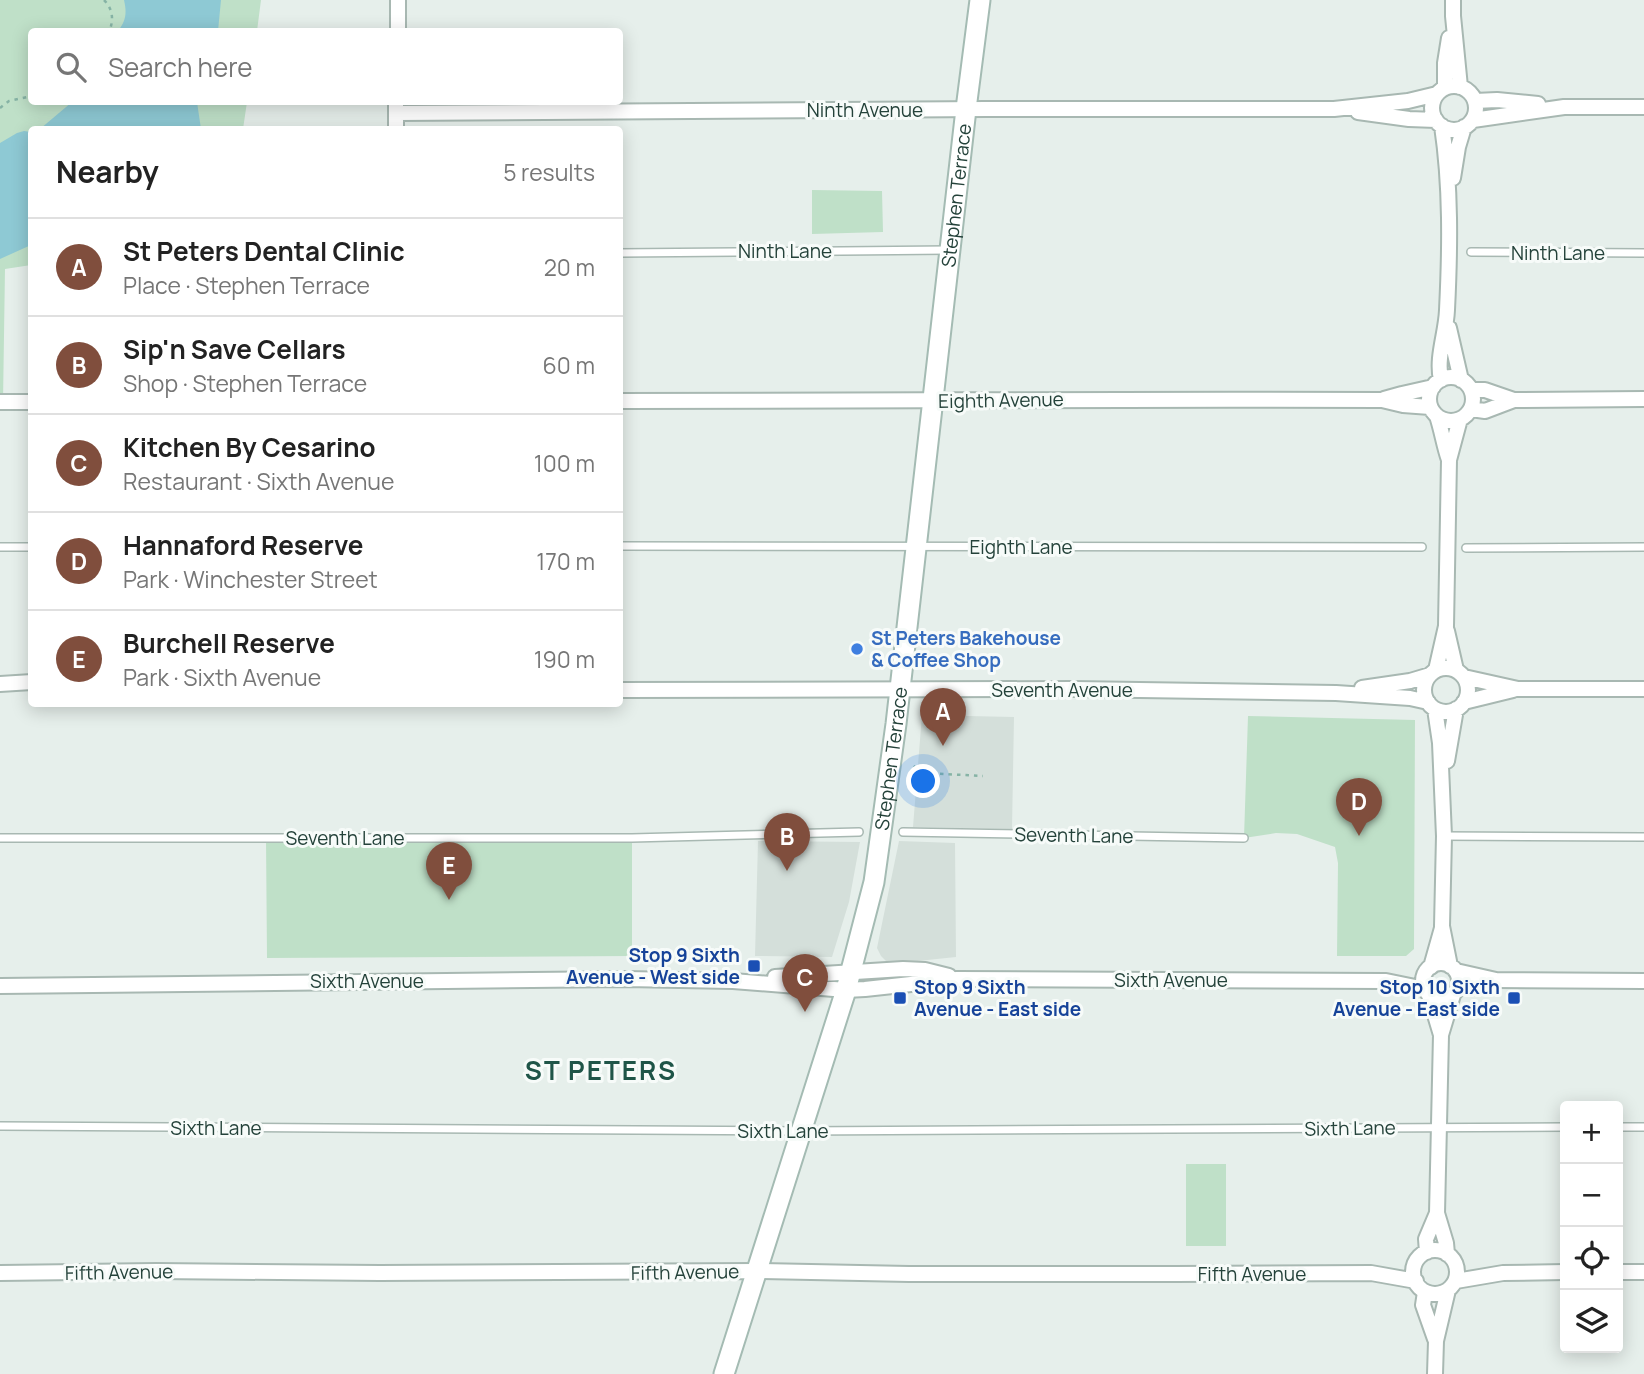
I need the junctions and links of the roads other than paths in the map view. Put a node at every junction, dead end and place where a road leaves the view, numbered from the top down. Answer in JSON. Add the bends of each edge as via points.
{"nodes":[{"id":1,"x":398,"y":0,"type":"edge"},
{"id":2,"x":980,"y":0,"type":"edge"},
{"id":3,"x":1453,"y":0,"type":"edge"},
{"id":4,"x":398,"y":28,"type":"edge"},
{"id":5,"x":1447,"y":90,"type":"junction"},
{"id":6,"x":1475,"y":101,"type":"junction"},
{"id":7,"x":396,"y":107,"type":"edge"},
{"id":8,"x":1564,"y":107,"type":"junction"},
{"id":9,"x":1644,"y":107,"type":"edge"},
{"id":10,"x":966,"y":109,"type":"junction"},
{"id":11,"x":1334,"y":109,"type":"junction"},
{"id":12,"x":1439,"y":123,"type":"junction"},
{"id":13,"x":1468,"y":123,"type":"junction"},
{"id":14,"x":396,"y":126,"type":"edge"},
{"id":15,"x":1448,"y":210,"type":"junction"},
{"id":16,"x":950,"y":250,"type":"junction"},
{"id":17,"x":1471,"y":252,"type":"dead end"},
{"id":18,"x":623,"y":253,"type":"edge"},
{"id":19,"x":1644,"y":253,"type":"edge"},
{"id":20,"x":1447,"y":319,"type":"junction"},
{"id":21,"x":1437,"y":384,"type":"junction"},
{"id":22,"x":1466,"y":385,"type":"junction"},
{"id":23,"x":1644,"y":399,"type":"edge"},
{"id":24,"x":1382,"y":400,"type":"junction"},
{"id":25,"x":1514,"y":400,"type":"junction"},
{"id":26,"x":623,"y":401,"type":"edge"},
{"id":27,"x":933,"y":401,"type":"junction"},
{"id":28,"x":0,"y":402,"type":"edge"},
{"id":29,"x":28,"y":402,"type":"edge"},
{"id":30,"x":1471,"y":409,"type":"junction"},
{"id":31,"x":1434,"y":411,"type":"junction"},
{"id":32,"x":1460,"y":419,"type":"junction"},
{"id":33,"x":1449,"y":460,"type":"junction"},
{"id":34,"x":623,"y":546,"type":"edge"},
{"id":35,"x":916,"y":546,"type":"junction"},
{"id":36,"x":0,"y":547,"type":"edge"},
{"id":37,"x":28,"y":547,"type":"edge"},
{"id":38,"x":1422,"y":547,"type":"dead end"},
{"id":39,"x":1644,"y":547,"type":"edge"},
{"id":40,"x":1466,"y":548,"type":"dead end"},
{"id":41,"x":1446,"y":626,"type":"junction"},
{"id":42,"x":1433,"y":672,"type":"junction"},
{"id":43,"x":1460,"y":674,"type":"junction"},
{"id":44,"x":28,"y":682,"type":"edge"},
{"id":45,"x":0,"y":684,"type":"edge"},
{"id":46,"x":1518,"y":689,"type":"junction"},
{"id":47,"x":1644,"y":689,"type":"edge"},
{"id":48,"x":623,"y":690,"type":"edge"},
{"id":49,"x":899,"y":690,"type":"junction"},
{"id":50,"x":1336,"y":693,"type":"junction"},
{"id":51,"x":1432,"y":705,"type":"junction"},
{"id":52,"x":1460,"y":705,"type":"junction"},
{"id":53,"x":1442,"y":783,"type":"junction"},
{"id":54,"x":859,"y":832,"type":"dead end"},
{"id":55,"x":904,"y":832,"type":"dead end"},
{"id":56,"x":1444,"y":836,"type":"junction"},
{"id":57,"x":1644,"y":837,"type":"edge"},
{"id":58,"x":0,"y":838,"type":"edge"},
{"id":59,"x":1244,"y":838,"type":"dead end"},
{"id":60,"x":1442,"y":926,"type":"junction"},
{"id":61,"x":1428,"y":969,"type":"junction"},
{"id":62,"x":1453,"y":969,"type":"junction"},
{"id":63,"x":848,"y":981,"type":"junction"},
{"id":64,"x":1386,"y":981,"type":"junction"},
{"id":65,"x":1496,"y":981,"type":"junction"},
{"id":66,"x":1644,"y":981,"type":"edge"},
{"id":67,"x":0,"y":986,"type":"edge"},
{"id":68,"x":1427,"y":992,"type":"junction"},
{"id":69,"x":1455,"y":993,"type":"junction"},
{"id":70,"x":1441,"y":1035,"type":"junction"},
{"id":71,"x":0,"y":1126,"type":"edge"},
{"id":72,"x":1439,"y":1126,"type":"junction"},
{"id":73,"x":1560,"y":1127,"type":"edge"},
{"id":74,"x":1623,"y":1127,"type":"edge"},
{"id":75,"x":1644,"y":1127,"type":"edge"},
{"id":76,"x":801,"y":1131,"type":"junction"},
{"id":77,"x":1437,"y":1213,"type":"junction"},
{"id":78,"x":1421,"y":1257,"type":"junction"},
{"id":79,"x":1451,"y":1259,"type":"junction"},
{"id":80,"x":757,"y":1271,"type":"junction"},
{"id":81,"x":1560,"y":1272,"type":"edge"},
{"id":82,"x":1623,"y":1272,"type":"edge"},
{"id":83,"x":1644,"y":1272,"type":"edge"},
{"id":84,"x":0,"y":1273,"type":"edge"},
{"id":85,"x":1371,"y":1273,"type":"junction"},
{"id":86,"x":1503,"y":1273,"type":"junction"},
{"id":87,"x":1420,"y":1286,"type":"junction"},
{"id":88,"x":1452,"y":1286,"type":"junction"},
{"id":89,"x":1436,"y":1341,"type":"junction"},
{"id":90,"x":724,"y":1374,"type":"edge"},
{"id":91,"x":1435,"y":1374,"type":"edge"}],
"edges":[{"from":1,"to":4,"type":"street"},
{"from":2,"to":10,"type":"main road","name":"Stephen Terrace"},
{"from":3,"to":5,"type":"street","via":[[1445,63]]},
{"from":5,"to":6,"type":"street","via":[[1470,93]]},
{"from":5,"to":11,"type":"street","name":"Ninth Avenue","via":[[1408,101]]},
{"from":5,"to":12,"type":"street","via":[[1433,104]]},
{"from":6,"to":8,"type":"street"},
{"from":6,"to":13,"type":"street","via":[[1476,112]]},
{"from":7,"to":10,"type":"street","name":"Ninth Avenue"},
{"from":7,"to":14,"type":"street"},
{"from":8,"to":9,"type":"street"},
{"from":8,"to":13,"type":"street"},
{"from":10,"to":11,"type":"street","name":"Ninth Avenue"},
{"from":10,"to":16,"type":"main road","name":"Stephen Terrace"},
{"from":11,"to":12,"type":"street","name":"Ninth Avenue"},
{"from":12,"to":13,"type":"street","via":[[1451,129]]},
{"from":12,"to":15,"type":"street","via":[[1446,147]]},
{"from":13,"to":15,"type":"street","via":[[1458,147]]},
{"from":15,"to":20,"type":"street"},
{"from":16,"to":18,"type":"lane","name":"Ninth Lane"},
{"from":16,"to":27,"type":"main road","name":"Stephen Terrace"},
{"from":17,"to":19,"type":"lane","name":"Ninth Lane"},
{"from":20,"to":21,"type":"street"},
{"from":20,"to":22,"type":"street"},
{"from":21,"to":22,"type":"street","via":[[1455,378]]},
{"from":21,"to":24,"type":"street","name":"Eighth Avenue"},
{"from":21,"to":31,"type":"street","via":[[1429,397]]},
{"from":22,"to":25,"type":"street"},
{"from":22,"to":30,"type":"street","via":[[1473,396]]},
{"from":23,"to":25,"type":"street"},
{"from":24,"to":27,"type":"street","name":"Eighth Avenue"},
{"from":24,"to":31,"type":"street","name":"Eighth Avenue"},
{"from":25,"to":30,"type":"street","via":[[1485,411]]},
{"from":26,"to":27,"type":"street","name":"Eighth Avenue"},
{"from":27,"to":35,"type":"main road","name":"Stephen Terrace"},
{"from":28,"to":29,"type":"street"},
{"from":30,"to":32,"type":"street"},
{"from":31,"to":32,"type":"street","via":[[1448,421]]},
{"from":31,"to":33,"type":"street"},
{"from":32,"to":33,"type":"street"},
{"from":33,"to":41,"type":"street"},
{"from":34,"to":35,"type":"lane","name":"Eighth Lane"},
{"from":35,"to":38,"type":"lane","name":"Eighth Lane"},
{"from":35,"to":49,"type":"main road","name":"Stephen Terrace"},
{"from":36,"to":37,"type":"lane"},
{"from":39,"to":40,"type":"lane"},
{"from":41,"to":42,"type":"street"},
{"from":41,"to":43,"type":"street"},
{"from":42,"to":43,"type":"street","via":[[1450,668]]},
{"from":42,"to":50,"type":"street","name":"Seventh Avenue","via":[[1409,681]]},
{"from":42,"to":51,"type":"street","via":[[1424,688]]},
{"from":43,"to":46,"type":"street"},
{"from":43,"to":52,"type":"street","via":[[1467,685]]},
{"from":44,"to":45,"type":"street"},
{"from":46,"to":47,"type":"street"},
{"from":46,"to":52,"type":"street"},
{"from":48,"to":49,"type":"street","name":"Seventh Avenue"},
{"from":49,"to":50,"type":"street","name":"Seventh Avenue"},
{"from":49,"to":63,"type":"main road","name":"Stephen Terrace","via":[[874,882]]},
{"from":50,"to":51,"type":"street","name":"Seventh Avenue","via":[[1410,698]]},
{"from":51,"to":52,"type":"street","via":[[1449,711]]},
{"from":51,"to":53,"type":"street"},
{"from":52,"to":53,"type":"street"},
{"from":53,"to":56,"type":"street"},
{"from":54,"to":58,"type":"lane","name":"Seventh Lane","via":[[632,838]]},
{"from":55,"to":59,"type":"lane","name":"Seventh Lane"},
{"from":56,"to":57,"type":"lane"},
{"from":56,"to":60,"type":"street"},
{"from":60,"to":61,"type":"street"},
{"from":60,"to":62,"type":"street"},
{"from":61,"to":62,"type":"street","via":[[1440,963]]},
{"from":61,"to":64,"type":"street","name":"Sixth Avenue"},
{"from":61,"to":68,"type":"street","via":[[1423,983]]},
{"from":62,"to":65,"type":"street"},
{"from":62,"to":69,"type":"street","via":[[1459,978]]},
{"from":63,"to":64,"type":"street","name":"Sixth Avenue","via":[[903,969],[957,979]]},
{"from":63,"to":67,"type":"street","name":"Sixth Avenue"},
{"from":63,"to":76,"type":"main road","name":"Stephen Terrace"},
{"from":64,"to":68,"type":"street","name":"Sixth Avenue"},
{"from":65,"to":66,"type":"street"},
{"from":65,"to":69,"type":"street"},
{"from":68,"to":69,"type":"street","via":[[1438,999]]},
{"from":68,"to":70,"type":"street"},
{"from":69,"to":70,"type":"street"},
{"from":70,"to":72,"type":"street"},
{"from":71,"to":76,"type":"lane","name":"Sixth Lane"},
{"from":72,"to":73,"type":"lane","name":"Sixth Lane"},
{"from":72,"to":76,"type":"lane","name":"Sixth Lane"},
{"from":72,"to":77,"type":"street"},
{"from":74,"to":75,"type":"lane"},
{"from":76,"to":80,"type":"main road","name":"Stephen Terrace"},
{"from":77,"to":78,"type":"street"},
{"from":77,"to":79,"type":"street"},
{"from":78,"to":79,"type":"street","via":[[1437,1251]]},
{"from":78,"to":85,"type":"street","name":"Fifth Avenue"},
{"from":78,"to":87,"type":"street","via":[[1414,1275]]},
{"from":79,"to":86,"type":"street"},
{"from":79,"to":88,"type":"street","via":[[1457,1269]]},
{"from":80,"to":84,"type":"street","name":"Fifth Avenue"},
{"from":80,"to":85,"type":"street","name":"Fifth Avenue"},
{"from":80,"to":90,"type":"main road","name":"Stephen Terrace"},
{"from":81,"to":86,"type":"street"},
{"from":82,"to":83,"type":"street"},
{"from":85,"to":87,"type":"street","name":"Fifth Avenue"},
{"from":86,"to":88,"type":"street"},
{"from":87,"to":88,"type":"street","via":[[1441,1294]]},
{"from":87,"to":89,"type":"street"},
{"from":88,"to":89,"type":"street"},
{"from":89,"to":91,"type":"street"}]}
